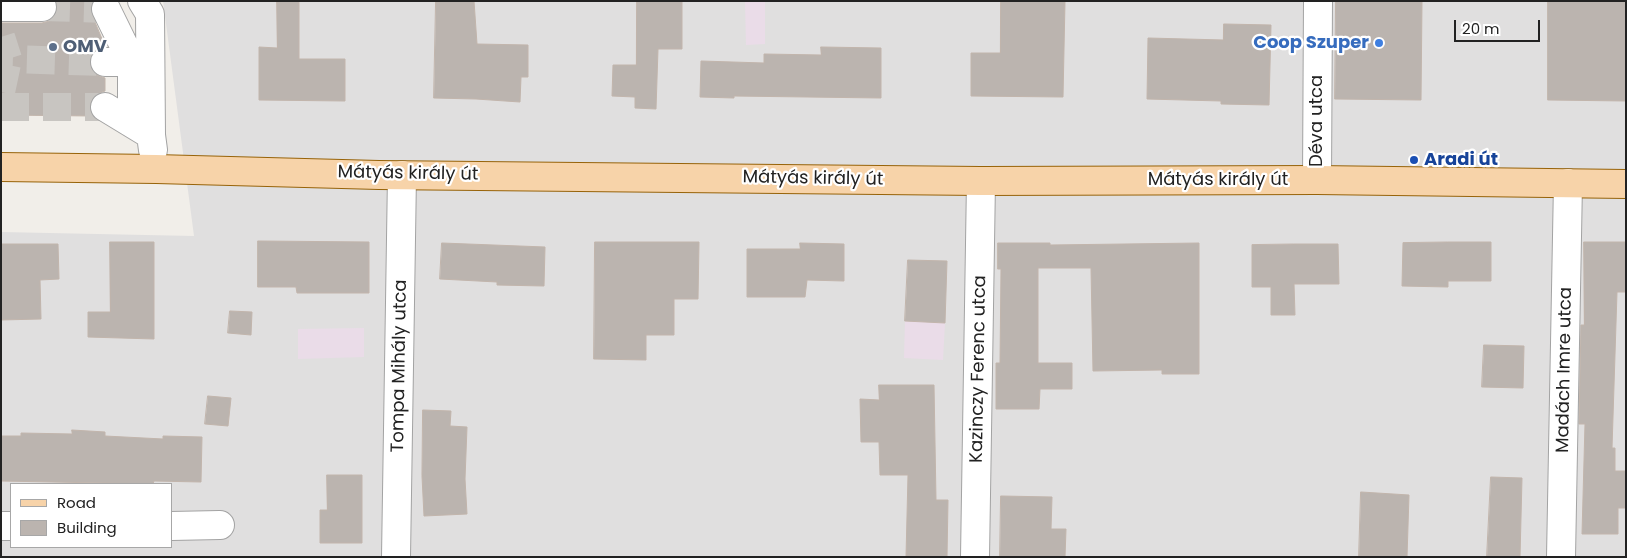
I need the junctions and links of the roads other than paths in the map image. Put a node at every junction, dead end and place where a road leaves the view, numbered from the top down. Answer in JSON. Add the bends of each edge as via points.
{"nodes":[{"id":1,"x":142,"y":1,"type":"edge"},
{"id":2,"x":1318,"y":1,"type":"edge"},
{"id":3,"x":1,"y":7,"type":"edge"},
{"id":4,"x":42,"y":7,"type":"tunnel mouth"},
{"id":5,"x":106,"y":9,"type":"dead end"},
{"id":6,"x":106,"y":107,"type":"tunnel mouth"},
{"id":7,"x":142,"y":129,"type":"junction"},
{"id":8,"x":1,"y":167,"type":"edge"},
{"id":9,"x":156,"y":168,"type":"junction"},
{"id":10,"x":402,"y":175,"type":"junction"},
{"id":11,"x":1317,"y":180,"type":"junction"},
{"id":12,"x":982,"y":181,"type":"junction"},
{"id":13,"x":1568,"y":183,"type":"junction"},
{"id":14,"x":1626,"y":184,"type":"edge"},
{"id":15,"x":220,"y":525,"type":"dead end"},
{"id":16,"x":172,"y":526,"type":"edge"},
{"id":17,"x":396,"y":557,"type":"edge"},
{"id":18,"x":975,"y":557,"type":"edge"},
{"id":19,"x":1561,"y":557,"type":"edge"}],
"edges":[{"from":1,"to":7,"type":"street","via":[[150,14]]},
{"from":2,"to":11,"type":"street","name":"Déva utca"},
{"from":3,"to":4,"type":"street"},
{"from":5,"to":7,"type":"street","via":[[119,62]]},
{"from":6,"to":7,"type":"street"},
{"from":7,"to":9,"type":"street"},
{"from":8,"to":9,"type":"main road","name":"Mátyás király út"},
{"from":9,"to":10,"type":"main road","name":"Mátyás király út"},
{"from":10,"to":12,"type":"main road","name":"Mátyás király út"},
{"from":10,"to":17,"type":"street","name":"Tompa Mihály utca"},
{"from":11,"to":12,"type":"main road","name":"Mátyás király út"},
{"from":11,"to":13,"type":"main road","name":"Mátyás király út"},
{"from":12,"to":18,"type":"street","name":"Kazinczy Ferenc utca"},
{"from":13,"to":14,"type":"main road","name":"Mátyás király út"},
{"from":13,"to":19,"type":"street","name":"Madách Imre utca"},
{"from":15,"to":16,"type":"street"}]}
